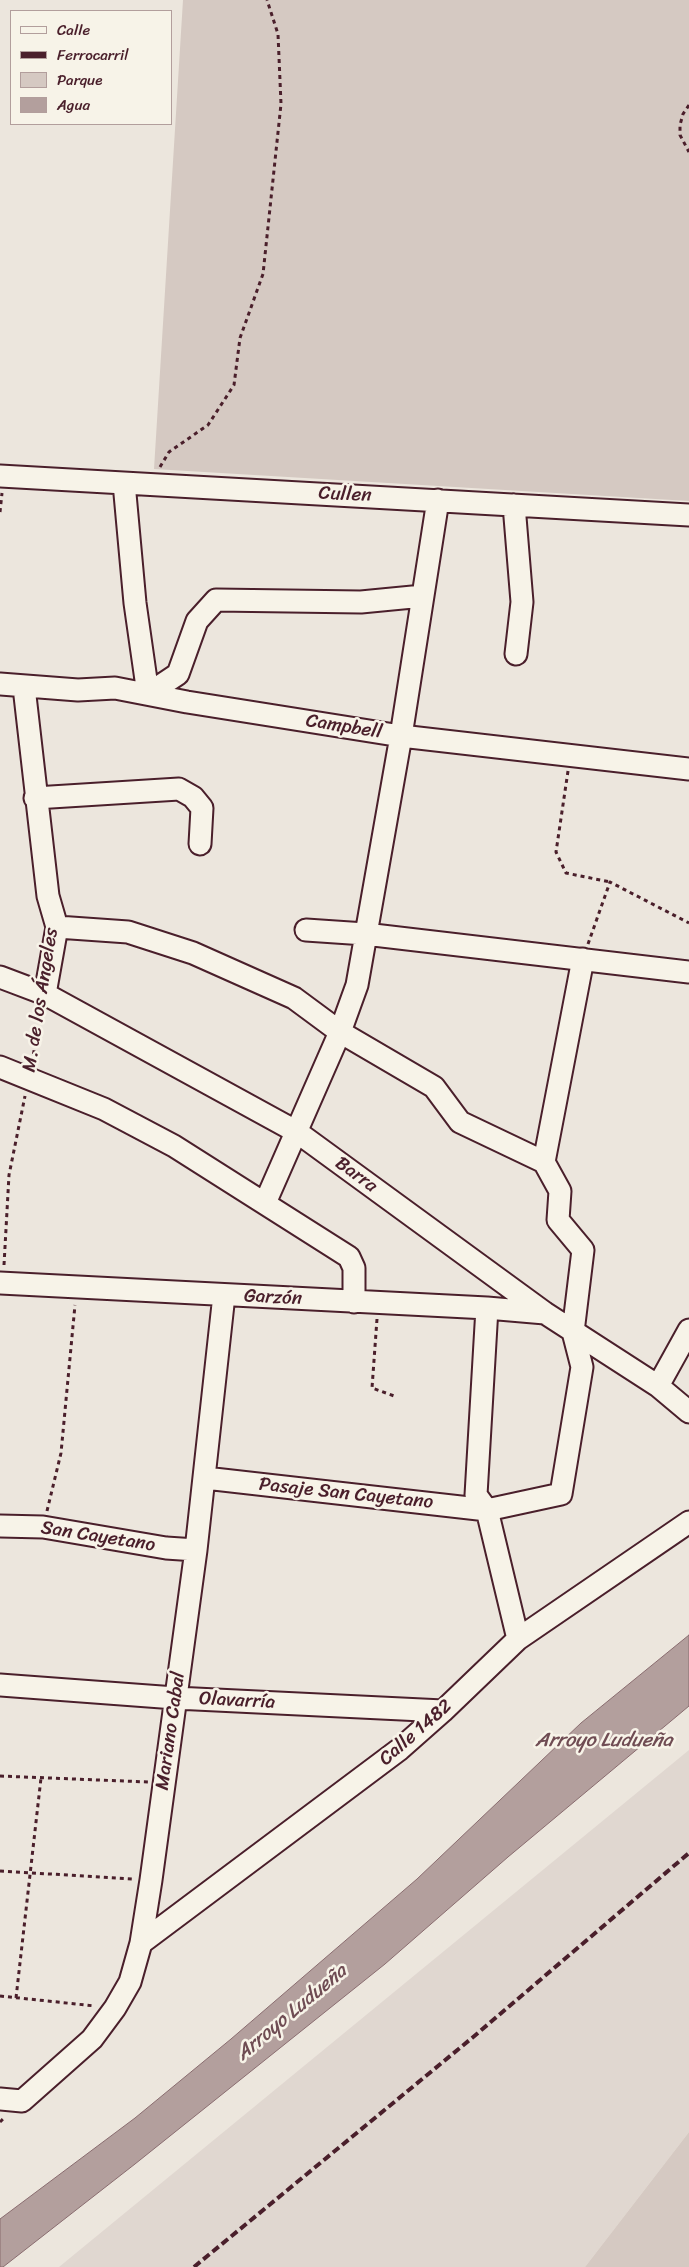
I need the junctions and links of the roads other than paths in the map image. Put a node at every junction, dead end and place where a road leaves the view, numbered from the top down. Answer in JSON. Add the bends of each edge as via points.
{"nodes":[{"id":1,"x":0,"y":476,"type":"edge"},
{"id":2,"x":124,"y":483,"type":"junction"},
{"id":3,"x":438,"y":500,"type":"junction"},
{"id":4,"x":514,"y":505,"type":"junction"},
{"id":5,"x":689,"y":515,"type":"edge"},
{"id":6,"x":423,"y":596,"type":"junction"},
{"id":7,"x":516,"y":654,"type":"dead end"},
{"id":8,"x":0,"y":684,"type":"edge"},
{"id":9,"x":24,"y":688,"type":"junction"},
{"id":10,"x":148,"y":694,"type":"junction"},
{"id":11,"x":401,"y":736,"type":"junction"},
{"id":12,"x":689,"y":769,"type":"edge"},
{"id":13,"x":35,"y":798,"type":"junction"},
{"id":14,"x":200,"y":844,"type":"dead end"},
{"id":15,"x":57,"y":927,"type":"junction"},
{"id":16,"x":306,"y":930,"type":"dead end"},
{"id":17,"x":365,"y":934,"type":"junction"},
{"id":18,"x":583,"y":959,"type":"junction"},
{"id":19,"x":689,"y":972,"type":"edge"},
{"id":20,"x":0,"y":977,"type":"edge"},
{"id":21,"x":45,"y":994,"type":"junction"},
{"id":22,"x":340,"y":1032,"type":"junction"},
{"id":23,"x":0,"y":1067,"type":"edge"},
{"id":24,"x":297,"y":1132,"type":"junction"},
{"id":25,"x":544,"y":1162,"type":"junction"},
{"id":26,"x":266,"y":1203,"type":"junction"},
{"id":27,"x":2,"y":1283,"type":"edge"},
{"id":28,"x":224,"y":1295,"type":"junction"},
{"id":29,"x":354,"y":1302,"type":"junction"},
{"id":30,"x":487,"y":1308,"type":"junction"},
{"id":31,"x":545,"y":1313,"type":"junction"},
{"id":32,"x":689,"y":1330,"type":"edge"},
{"id":33,"x":572,"y":1332,"type":"junction"},
{"id":34,"x":658,"y":1386,"type":"junction"},
{"id":35,"x":689,"y":1412,"type":"edge"},
{"id":36,"x":205,"y":1478,"type":"junction"},
{"id":37,"x":487,"y":1510,"type":"junction"},
{"id":38,"x":689,"y":1522,"type":"edge"},
{"id":39,"x":0,"y":1526,"type":"edge"},
{"id":40,"x":196,"y":1550,"type":"junction"},
{"id":41,"x":518,"y":1638,"type":"junction"},
{"id":42,"x":0,"y":1685,"type":"edge"},
{"id":43,"x":175,"y":1698,"type":"junction"},
{"id":44,"x":443,"y":1711,"type":"junction"},
{"id":45,"x":141,"y":1943,"type":"junction"},
{"id":46,"x":0,"y":2099,"type":"edge"}],
"edges":[{"from":1,"to":2,"type":"street","name":"Cullen"},
{"from":2,"to":3,"type":"street","name":"Cullen"},
{"from":2,"to":10,"type":"street","via":[[135,603]]},
{"from":3,"to":4,"type":"street","name":"Cullen"},
{"from":3,"to":6,"type":"street"},
{"from":4,"to":5,"type":"street","name":"Cullen"},
{"from":4,"to":7,"type":"street","via":[[522,602]]},
{"from":6,"to":10,"type":"street","via":[[361,602],[216,600],[197,621],[178,674]]},
{"from":6,"to":11,"type":"street"},
{"from":8,"to":9,"type":"street","name":"Campbell"},
{"from":9,"to":10,"type":"street","name":"Campbell","via":[[115,688]]},
{"from":9,"to":13,"type":"street","name":"M. de los Ángeles"},
{"from":10,"to":11,"type":"street","name":"Campbell"},
{"from":11,"to":12,"type":"street","name":"Campbell"},
{"from":11,"to":17,"type":"street"},
{"from":13,"to":14,"type":"street","via":[[179,789],[193,797],[202,808]]},
{"from":13,"to":15,"type":"street","name":"M. de los Ángeles","via":[[48,896]]},
{"from":15,"to":21,"type":"street","name":"M. de los Ángeles"},
{"from":15,"to":22,"type":"street","via":[[128,932],[193,953],[294,998]]},
{"from":16,"to":17,"type":"street"},
{"from":17,"to":18,"type":"street"},
{"from":17,"to":22,"type":"street","via":[[357,985]]},
{"from":18,"to":19,"type":"street"},
{"from":18,"to":25,"type":"street"},
{"from":20,"to":21,"type":"street","name":"Barra"},
{"from":21,"to":24,"type":"street","name":"Barra"},
{"from":22,"to":24,"type":"street"},
{"from":22,"to":25,"type":"street","via":[[434,1087],[460,1122]]},
{"from":23,"to":26,"type":"street","via":[[104,1110],[174,1146]]},
{"from":24,"to":26,"type":"street"},
{"from":24,"to":31,"type":"street","name":"Barra"},
{"from":25,"to":33,"type":"street","via":[[560,1191],[558,1220],[583,1250]]},
{"from":26,"to":29,"type":"street","via":[[349,1257],[354,1268]]},
{"from":27,"to":28,"type":"street","name":"Garzón"},
{"from":28,"to":29,"type":"street","name":"Garzón"},
{"from":28,"to":36,"type":"street","name":"Mariano Cabal"},
{"from":29,"to":30,"type":"street","name":"Garzón"},
{"from":30,"to":31,"type":"street","name":"Garzón"},
{"from":30,"to":37,"type":"street","via":[[476,1495]]},
{"from":31,"to":33,"type":"street","name":"Barra"},
{"from":32,"to":34,"type":"street"},
{"from":33,"to":34,"type":"street","name":"Barra"},
{"from":33,"to":37,"type":"street","name":"Pasaje San Cayetano","via":[[582,1366],[561,1494]]},
{"from":34,"to":35,"type":"street","name":"Barra"},
{"from":36,"to":37,"type":"street","name":"Pasaje San Cayetano"},
{"from":36,"to":40,"type":"street","name":"Mariano Cabal"},
{"from":37,"to":41,"type":"street"},
{"from":38,"to":41,"type":"street","name":"Calle 1482"},
{"from":39,"to":40,"type":"street","name":"San Cayetano","via":[[43,1527]]},
{"from":40,"to":43,"type":"street","name":"Mariano Cabal"},
{"from":41,"to":44,"type":"street","name":"Calle 1482"},
{"from":42,"to":43,"type":"street","name":"Olavarría"},
{"from":43,"to":44,"type":"street","name":"Olavarría"},
{"from":43,"to":45,"type":"street","name":"Mariano Cabal"},
{"from":44,"to":45,"type":"street","name":"Calle 1482","via":[[400,1750]]},
{"from":45,"to":46,"type":"street","name":"Mariano Cabal","via":[[130,1982],[92,2039],[22,2100]]}]}
